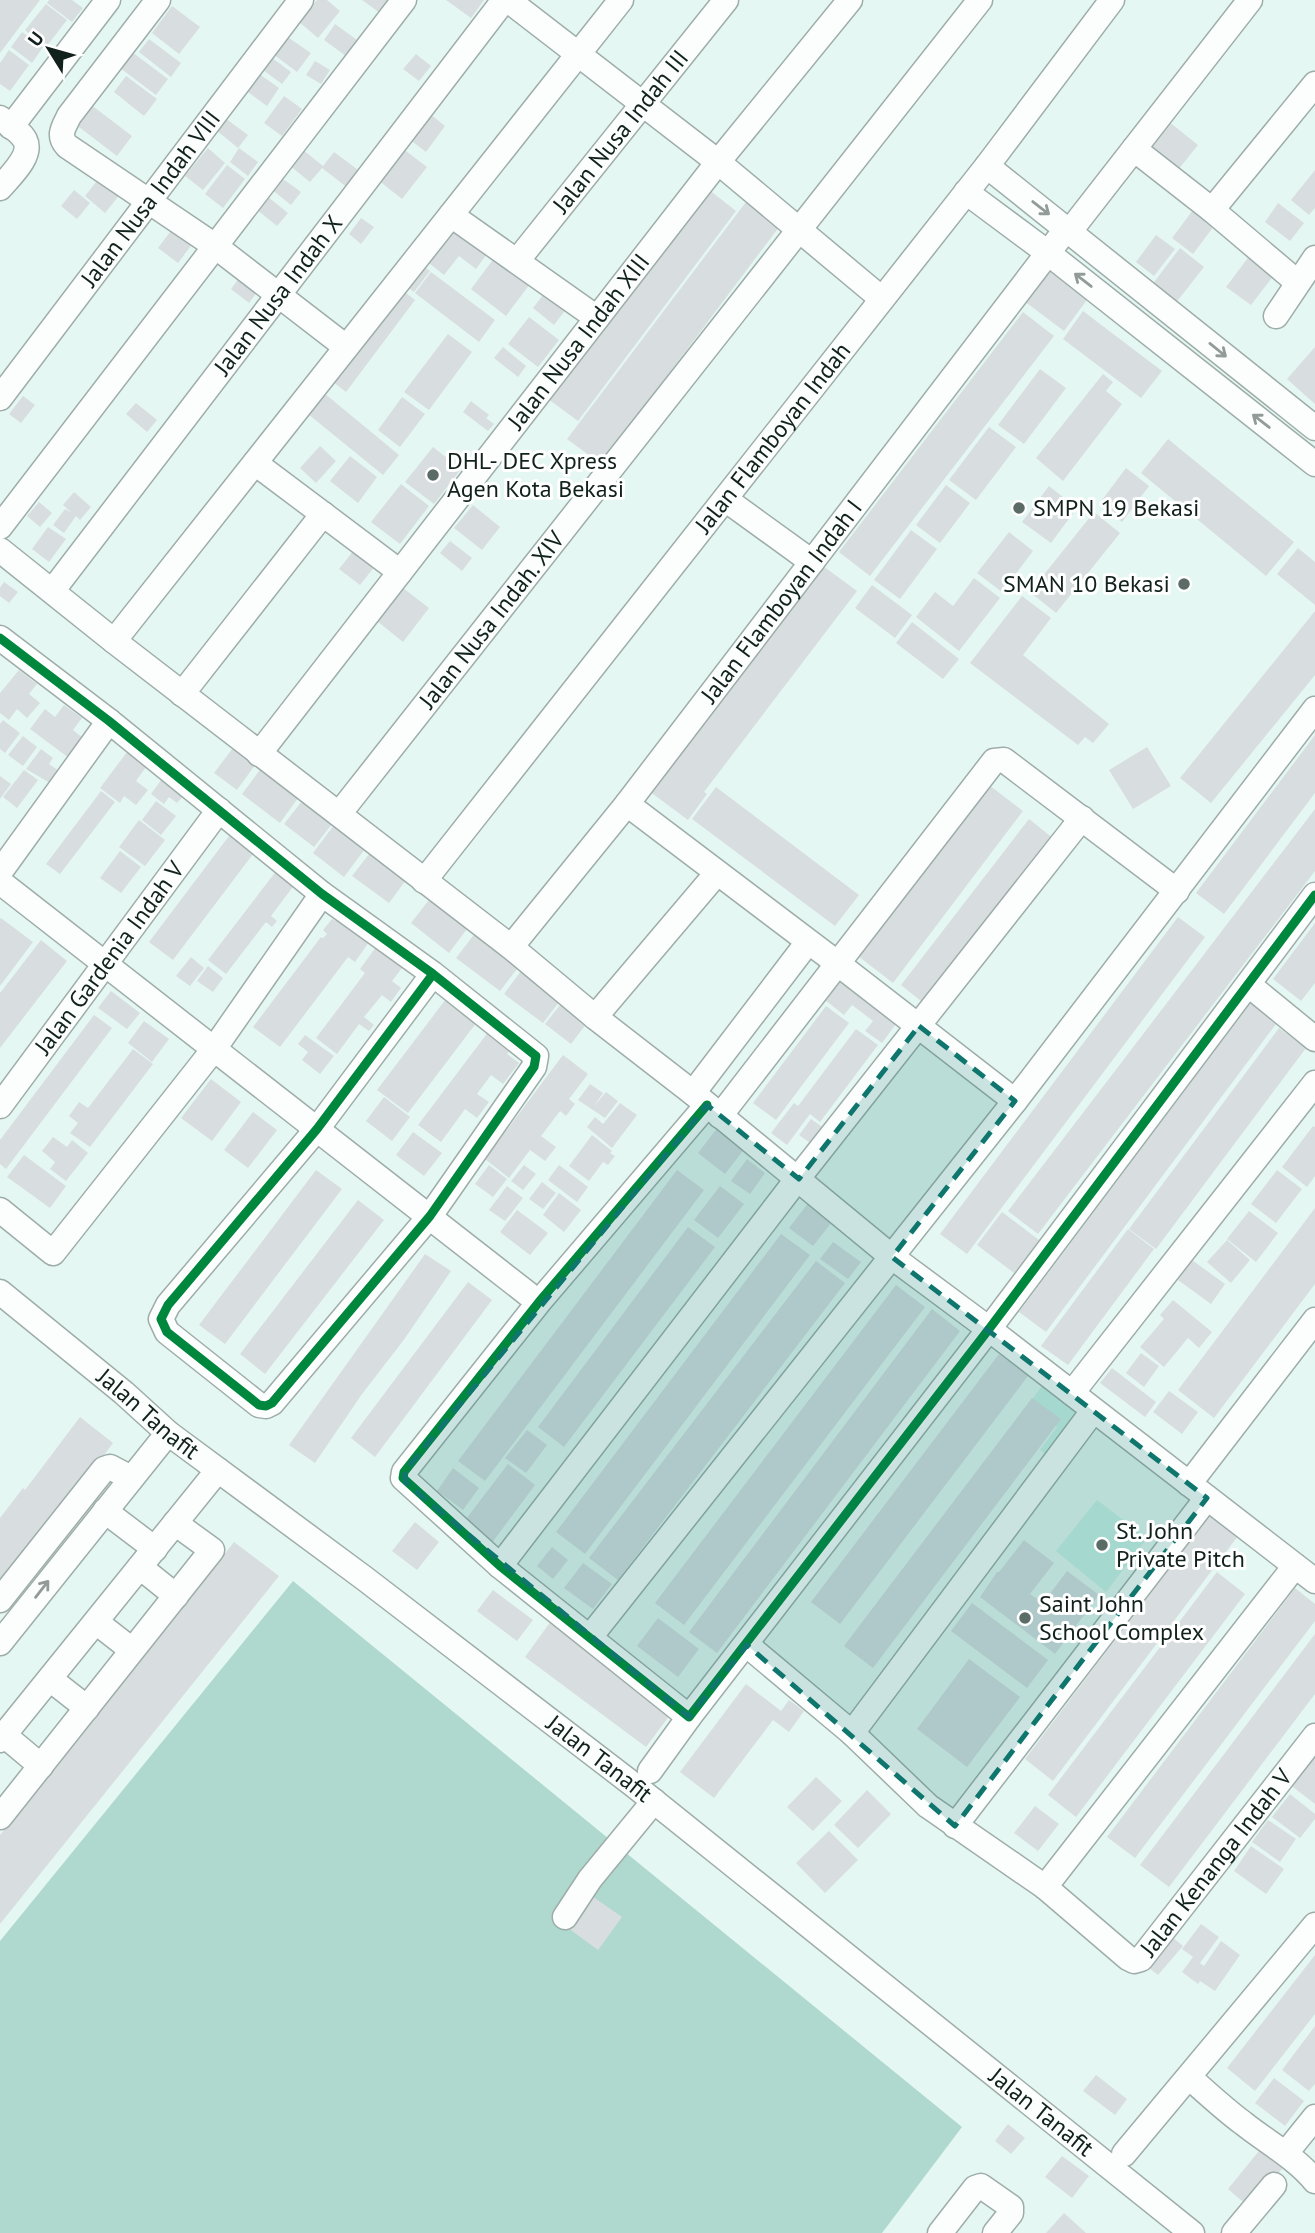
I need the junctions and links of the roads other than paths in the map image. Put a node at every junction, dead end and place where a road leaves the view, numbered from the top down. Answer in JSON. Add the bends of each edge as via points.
{"nodes":[{"id":1,"x":108,"y":0,"type":"edge"},
{"id":2,"x":158,"y":0,"type":"edge"},
{"id":3,"x":301,"y":0,"type":"edge"},
{"id":4,"x":404,"y":0,"type":"edge"},
{"id":5,"x":506,"y":0,"type":"edge"},
{"id":6,"x":621,"y":0,"type":"edge"},
{"id":7,"x":726,"y":0,"type":"edge"},
{"id":8,"x":850,"y":0,"type":"edge"},
{"id":9,"x":980,"y":0,"type":"edge"},
{"id":10,"x":1112,"y":0,"type":"edge"},
{"id":11,"x":1250,"y":0,"type":"edge"},
{"id":12,"x":579,"y":55,"type":"junction"},
{"id":13,"x":1315,"y":84,"type":"edge"},
{"id":14,"x":642,"y":104,"type":"junction"},
{"id":15,"x":5,"y":122,"type":"edge"},
{"id":16,"x":1134,"y":149,"type":"junction"},
{"id":17,"x":718,"y":162,"type":"junction"},
{"id":18,"x":987,"y":166,"type":"junction"},
{"id":19,"x":0,"y":188,"type":"edge"},
{"id":20,"x":967,"y":192,"type":"junction"},
{"id":21,"x":149,"y":201,"type":"junction"},
{"id":22,"x":1212,"y":210,"type":"junction"},
{"id":23,"x":451,"y":215,"type":"junction"},
{"id":24,"x":799,"y":229,"type":"junction"},
{"id":25,"x":1068,"y":230,"type":"junction"},
{"id":26,"x":215,"y":246,"type":"junction"},
{"id":27,"x":1048,"y":253,"type":"junction"},
{"id":28,"x":1315,"y":258,"type":"edge"},
{"id":29,"x":517,"y":261,"type":"junction"},
{"id":30,"x":1297,"y":282,"type":"junction"},
{"id":31,"x":279,"y":295,"type":"junction"},
{"id":32,"x":882,"y":299,"type":"junction"},
{"id":33,"x":1276,"y":316,"type":"dead end"},
{"id":34,"x":597,"y":318,"type":"junction"},
{"id":35,"x":346,"y":348,"type":"junction"},
{"id":36,"x":0,"y":398,"type":"edge"},
{"id":37,"x":1315,"y":428,"type":"edge"},
{"id":38,"x":255,"y":463,"type":"junction"},
{"id":39,"x":1315,"y":464,"type":"edge"},
{"id":40,"x":725,"y":499,"type":"junction"},
{"id":41,"x":323,"y":514,"type":"junction"},
{"id":42,"x":0,"y":527,"type":"edge"},
{"id":43,"x":0,"y":550,"type":"edge"},
{"id":44,"x":812,"y":562,"type":"junction"},
{"id":45,"x":400,"y":572,"type":"junction"},
{"id":46,"x":53,"y":590,"type":"junction"},
{"id":47,"x":0,"y":638,"type":"edge"},
{"id":48,"x":114,"y":641,"type":"junction"},
{"id":49,"x":182,"y":694,"type":"junction"},
{"id":50,"x":1315,"y":709,"type":"edge"},
{"id":51,"x":109,"y":722,"type":"junction"},
{"id":52,"x":259,"y":754,"type":"junction"},
{"id":53,"x":626,"y":804,"type":"junction"},
{"id":54,"x":219,"y":810,"type":"junction"},
{"id":55,"x":339,"y":814,"type":"junction"},
{"id":56,"x":1082,"y":818,"type":"junction"},
{"id":57,"x":0,"y":872,"type":"edge"},
{"id":58,"x":717,"y":873,"type":"junction"},
{"id":59,"x":428,"y":876,"type":"junction"},
{"id":60,"x":0,"y":882,"type":"edge"},
{"id":61,"x":1177,"y":891,"type":"junction"},
{"id":62,"x":321,"y":894,"type":"junction"},
{"id":63,"x":1315,"y":895,"type":"edge"},
{"id":64,"x":808,"y":942,"type":"junction"},
{"id":65,"x":511,"y":947,"type":"junction"},
{"id":66,"x":837,"y":962,"type":"junction"},
{"id":67,"x":106,"y":964,"type":"junction"},
{"id":68,"x":433,"y":974,"type":"junction"},
{"id":69,"x":1249,"y":985,"type":"junction"},
{"id":70,"x":595,"y":1017,"type":"junction"},
{"id":71,"x":919,"y":1026,"type":"junction"},
{"id":72,"x":1315,"y":1039,"type":"edge"},
{"id":73,"x":214,"y":1049,"type":"junction"},
{"id":74,"x":1315,"y":1083,"type":"edge"},
{"id":75,"x":1015,"y":1101,"type":"junction"},
{"id":76,"x":706,"y":1105,"type":"junction"},
{"id":77,"x":0,"y":1106,"type":"edge"},
{"id":78,"x":317,"y":1129,"type":"junction"},
{"id":79,"x":799,"y":1179,"type":"junction"},
{"id":80,"x":0,"y":1210,"type":"edge"},
{"id":81,"x":430,"y":1216,"type":"junction"},
{"id":82,"x":892,"y":1257,"type":"junction"},
{"id":83,"x":0,"y":1292,"type":"edge"},
{"id":84,"x":528,"y":1294,"type":"dead end"},
{"id":85,"x":1315,"y":1321,"type":"edge"},
{"id":86,"x":989,"y":1329,"type":"junction"},
{"id":87,"x":1072,"y":1393,"type":"junction"},
{"id":88,"x":1094,"y":1411,"type":"junction"},
{"id":89,"x":168,"y":1433,"type":"junction"},
{"id":90,"x":218,"y":1470,"type":"junction"},
{"id":91,"x":131,"y":1478,"type":"junction"},
{"id":92,"x":1198,"y":1491,"type":"junction"},
{"id":93,"x":105,"y":1511,"type":"junction"},
{"id":94,"x":68,"y":1515,"type":"junction"},
{"id":95,"x":175,"y":1523,"type":"junction"},
{"id":96,"x":88,"y":1531,"type":"junction"},
{"id":97,"x":147,"y":1558,"type":"junction"},
{"id":98,"x":500,"y":1566,"type":"junction"},
{"id":99,"x":1305,"y":1574,"type":"edge"},
{"id":100,"x":176,"y":1596,"type":"junction"},
{"id":101,"x":0,"y":1600,"type":"edge"},
{"id":102,"x":96,"y":1622,"type":"junction"},
{"id":103,"x":590,"y":1637,"type":"junction"},
{"id":104,"x":0,"y":1643,"type":"edge"},
{"id":105,"x":747,"y":1645,"type":"junction"},
{"id":106,"x":132,"y":1650,"type":"junction"},
{"id":107,"x":50,"y":1679,"type":"junction"},
{"id":108,"x":86,"y":1708,"type":"junction"},
{"id":109,"x":689,"y":1717,"type":"junction"},
{"id":110,"x":852,"y":1733,"type":"junction"},
{"id":111,"x":1315,"y":1735,"type":"edge"},
{"id":112,"x":2,"y":1738,"type":"edge"},
{"id":113,"x":41,"y":1766,"type":"junction"},
{"id":114,"x":650,"y":1772,"type":"dead end"},
{"id":115,"x":654,"y":1801,"type":"junction"},
{"id":116,"x":0,"y":1817,"type":"edge"},
{"id":117,"x":955,"y":1826,"type":"junction"},
{"id":118,"x":1045,"y":1887,"type":"junction"},
{"id":119,"x":565,"y":1917,"type":"dead end"},
{"id":120,"x":1315,"y":1925,"type":"edge"},
{"id":121,"x":1189,"y":2077,"type":"junction"},
{"id":122,"x":1315,"y":2117,"type":"edge"},
{"id":123,"x":1286,"y":2153,"type":"junction"},
{"id":124,"x":1124,"y":2154,"type":"dead end"},
{"id":125,"x":1315,"y":2181,"type":"edge"},
{"id":126,"x":1274,"y":2185,"type":"dead end"},
{"id":127,"x":940,"y":2233,"type":"edge"},
{"id":128,"x":995,"y":2233,"type":"edge"},
{"id":129,"x":1192,"y":2233,"type":"edge"},
{"id":130,"x":1234,"y":2233,"type":"edge"}],
"edges":[{"from":1,"to":15,"type":"street"},
{"from":2,"to":21,"type":"street","via":[[69,116],[61,134],[67,146]]},
{"from":3,"to":21,"type":"street","name":"Jalan Nusa Indah VIII"},
{"from":4,"to":26,"type":"street"},
{"from":5,"to":12,"type":"street"},
{"from":5,"to":31,"type":"street","name":"Jalan Nusa Indah X"},
{"from":6,"to":12,"type":"street"},
{"from":7,"to":14,"type":"street","name":"Jalan Nusa Indah III"},
{"from":8,"to":17,"type":"street","name":"Jalan Nusa Indah XIII"},
{"from":9,"to":24,"type":"street","name":"Jalan Nusa Indah. XIV"},
{"from":10,"to":18,"type":"street","name":"Jalan Flamboyan Indah"},
{"from":11,"to":16,"type":"street","name":"Jalan Flamboyan Indah I"},
{"from":12,"to":14,"type":"street"},
{"from":12,"to":23,"type":"street"},
{"from":13,"to":22,"type":"street"},
{"from":14,"to":17,"type":"street"},
{"from":14,"to":29,"type":"street","name":"Jalan Nusa Indah III"},
{"from":15,"to":19,"type":"street","via":[[26,141],[26,149]]},
{"from":16,"to":22,"type":"street"},
{"from":16,"to":25,"type":"street","name":"Jalan Flamboyan Indah I"},
{"from":17,"to":24,"type":"street"},
{"from":17,"to":34,"type":"street","name":"Jalan Nusa Indah XIII"},
{"from":18,"to":20,"type":"street","name":"Jalan Flamboyan Indah"},
{"from":18,"to":25,"type":"street","one_way":true},
{"from":20,"to":27,"type":"street"},
{"from":20,"to":32,"type":"street","name":"Jalan Flamboyan Indah"},
{"from":21,"to":26,"type":"street"},
{"from":21,"to":36,"type":"street","name":"Jalan Nusa Indah VIII"},
{"from":22,"to":30,"type":"street"},
{"from":23,"to":29,"type":"street"},
{"from":23,"to":35,"type":"street"},
{"from":24,"to":32,"type":"street"},
{"from":24,"to":55,"type":"street","name":"Jalan Nusa Indah. XIV"},
{"from":25,"to":27,"type":"street","name":"Jalan Flamboyan Indah I"},
{"from":25,"to":37,"type":"street","one_way":true},
{"from":26,"to":31,"type":"street"},
{"from":26,"to":42,"type":"street"},
{"from":39,"to":27,"type":"street","one_way":true},
{"from":27,"to":44,"type":"street","name":"Jalan Flamboyan Indah I"},
{"from":28,"to":30,"type":"street"},
{"from":29,"to":34,"type":"street"},
{"from":30,"to":33,"type":"street"},
{"from":31,"to":35,"type":"street"},
{"from":31,"to":46,"type":"street","name":"Jalan Nusa Indah X"},
{"from":32,"to":40,"type":"street","name":"Jalan Flamboyan Indah"},
{"from":34,"to":45,"type":"street","name":"Jalan Nusa Indah XIII"},
{"from":35,"to":38,"type":"street"},
{"from":38,"to":41,"type":"street"},
{"from":38,"to":48,"type":"street"},
{"from":40,"to":44,"type":"street"},
{"from":40,"to":59,"type":"street","name":"Jalan Flamboyan Indah"},
{"from":41,"to":45,"type":"street"},
{"from":41,"to":49,"type":"street"},
{"from":43,"to":46,"type":"street"},
{"from":44,"to":53,"type":"street","name":"Jalan Flamboyan Indah I"},
{"from":45,"to":52,"type":"street","name":"Jalan Nusa Indah XIII"},
{"from":46,"to":48,"type":"street"},
{"from":47,"to":51,"type":"street"},
{"from":48,"to":49,"type":"street"},
{"from":49,"to":52,"type":"street"},
{"from":50,"to":61,"type":"street"},
{"from":51,"to":54,"type":"street"},
{"from":51,"to":57,"type":"street"},
{"from":52,"to":55,"type":"street"},
{"from":53,"to":58,"type":"street"},
{"from":53,"to":65,"type":"street","name":"Jalan Flamboyan Indah I"},
{"from":54,"to":62,"type":"street"},
{"from":54,"to":67,"type":"street","name":"Jalan Gardenia Indah V"},
{"from":55,"to":59,"type":"street"},
{"from":56,"to":61,"type":"street"},
{"from":56,"to":66,"type":"street","via":[[1004,760],[994,761]]},
{"from":56,"to":71,"type":"street"},
{"from":58,"to":64,"type":"street"},
{"from":58,"to":70,"type":"street"},
{"from":59,"to":65,"type":"street"},
{"from":60,"to":67,"type":"street"},
{"from":61,"to":75,"type":"street"},
{"from":62,"to":68,"type":"street"},
{"from":62,"to":73,"type":"street"},
{"from":63,"to":69,"type":"street"},
{"from":64,"to":66,"type":"street"},
{"from":64,"to":76,"type":"street"},
{"from":65,"to":70,"type":"street"},
{"from":66,"to":71,"type":"street"},
{"from":66,"to":76,"type":"street"},
{"from":67,"to":73,"type":"street"},
{"from":67,"to":77,"type":"street","name":"Jalan Gardenia Indah V"},
{"from":68,"to":78,"type":"street"},
{"from":68,"to":81,"type":"street","via":[[536,1056],[534,1066]]},
{"from":69,"to":72,"type":"street"},
{"from":69,"to":86,"type":"street"},
{"from":70,"to":76,"type":"street"},
{"from":71,"to":75,"type":"street"},
{"from":71,"to":79,"type":"street"},
{"from":73,"to":78,"type":"street"},
{"from":73,"to":80,"type":"street","via":[[52,1253]]},
{"from":74,"to":87,"type":"street"},
{"from":75,"to":82,"type":"street"},
{"from":76,"to":79,"type":"street"},
{"from":76,"to":98,"type":"street","via":[[539,1302],[404,1472],[406,1483]]},
{"from":78,"to":81,"type":"street"},
{"from":78,"to":81,"type":"street","via":[[167,1305],[161,1320],[167,1332],[259,1405],[272,1403]]},
{"from":79,"to":82,"type":"street"},
{"from":79,"to":98,"type":"street"},
{"from":81,"to":84,"type":"street"},
{"from":82,"to":86,"type":"street"},
{"from":82,"to":103,"type":"street"},
{"from":83,"to":89,"type":"street","name":"Jalan Tanafit"},
{"from":85,"to":92,"type":"street"},
{"from":86,"to":87,"type":"street"},
{"from":86,"to":105,"type":"street"},
{"from":87,"to":88,"type":"street"},
{"from":88,"to":92,"type":"street"},
{"from":88,"to":110,"type":"street"},
{"from":89,"to":90,"type":"street","name":"Jalan Tanafit"},
{"from":89,"to":91,"type":"street"},
{"from":90,"to":95,"type":"street"},
{"from":90,"to":115,"type":"street","name":"Jalan Tanafit"},
{"from":91,"to":93,"type":"street"},
{"from":91,"to":94,"type":"street","via":[[110,1467],[104,1469]]},
{"from":92,"to":99,"type":"street"},
{"from":92,"to":117,"type":"street"},
{"from":93,"to":96,"type":"street"},
{"from":93,"to":97,"type":"street"},
{"from":94,"to":96,"type":"street"},
{"from":94,"to":101,"type":"street"},
{"from":95,"to":97,"type":"street"},
{"from":95,"to":100,"type":"street","via":[[212,1550]]},
{"from":104,"to":96,"type":"street","one_way":true},
{"from":97,"to":100,"type":"street"},
{"from":97,"to":102,"type":"street"},
{"from":98,"to":103,"type":"street"},
{"from":99,"to":118,"type":"street"},
{"from":100,"to":106,"type":"street"},
{"from":102,"to":106,"type":"street"},
{"from":102,"to":107,"type":"street"},
{"from":103,"to":109,"type":"street"},
{"from":105,"to":109,"type":"street"},
{"from":105,"to":110,"type":"street"},
{"from":106,"to":108,"type":"street"},
{"from":107,"to":108,"type":"street"},
{"from":107,"to":112,"type":"street"},
{"from":108,"to":113,"type":"street"},
{"from":109,"to":114,"type":"street"},
{"from":110,"to":117,"type":"street"},
{"from":111,"to":118,"type":"street","name":"Jalan Kenanga Indah V","via":[[1141,1958],[1128,1958]]},
{"from":112,"to":113,"type":"street"},
{"from":113,"to":116,"type":"street"},
{"from":115,"to":119,"type":"street","via":[[590,1878]]},
{"from":115,"to":129,"type":"street","name":"Jalan Tanafit"},
{"from":117,"to":118,"type":"street"},
{"from":120,"to":121,"type":"street"},
{"from":121,"to":123,"type":"street"},
{"from":121,"to":124,"type":"street"},
{"from":122,"to":123,"type":"street"},
{"from":123,"to":125,"type":"street"},
{"from":126,"to":130,"type":"street"},
{"from":127,"to":128,"type":"street","via":[[981,2186],[1011,2207],[1011,2214]]}]}
